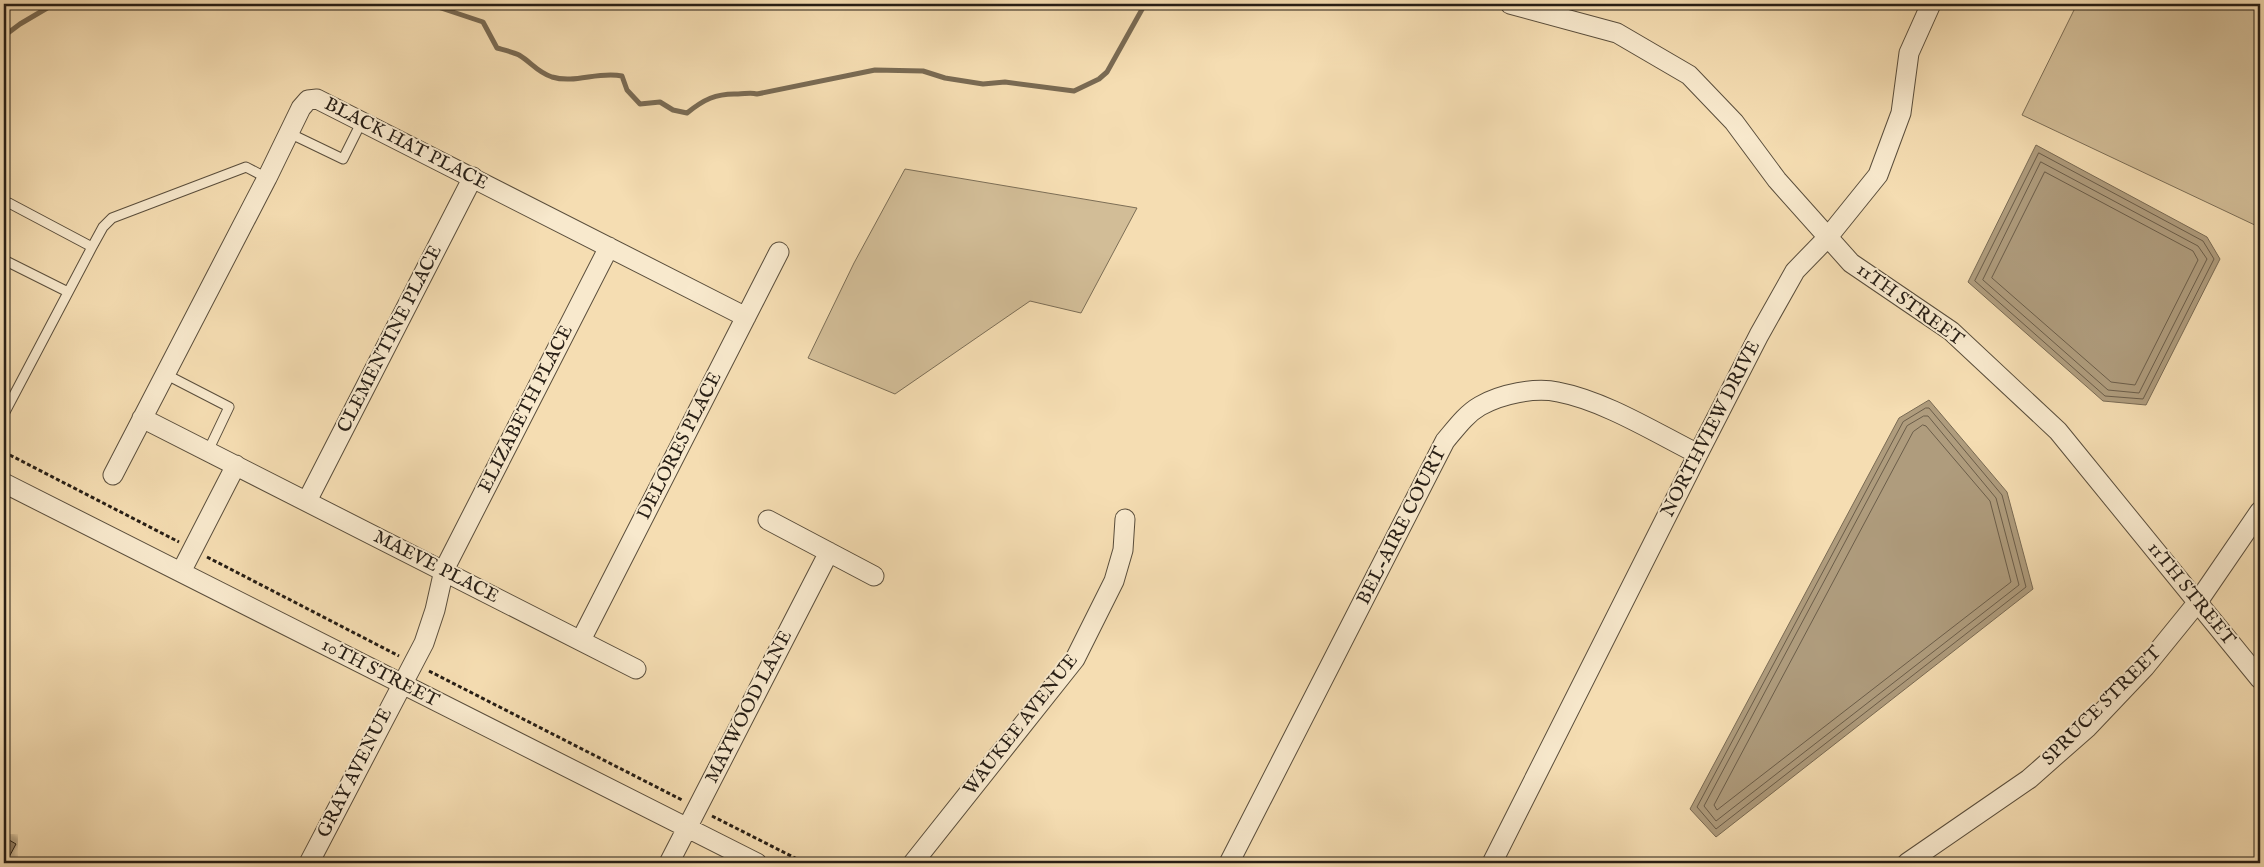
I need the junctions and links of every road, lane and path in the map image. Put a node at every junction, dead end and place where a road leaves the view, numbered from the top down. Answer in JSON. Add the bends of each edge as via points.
{"nodes":[{"id":1,"x":1510,"y":4,"type":"edge"},
{"id":2,"x":1931,"y":4,"type":"edge"},
{"id":3,"x":362,"y":121,"type":"junction"},
{"id":4,"x":289,"y":133,"type":"junction"},
{"id":5,"x":473,"y":177,"type":"junction"},
{"id":6,"x":267,"y":178,"type":"junction"},
{"id":7,"x":4,"y":205,"type":"edge"},
{"id":8,"x":1828,"y":237,"type":"junction"},
{"id":9,"x":92,"y":247,"type":"junction"},
{"id":10,"x":609,"y":247,"type":"junction"},
{"id":11,"x":779,"y":252,"type":"dead end"},
{"id":12,"x":4,"y":260,"type":"edge"},
{"id":13,"x":68,"y":292,"type":"junction"},
{"id":14,"x":746,"y":317,"type":"junction"},
{"id":15,"x":165,"y":374,"type":"junction"},
{"id":16,"x":4,"y":414,"type":"edge"},
{"id":17,"x":142,"y":418,"type":"junction"},
{"id":18,"x":208,"y":451,"type":"junction"},
{"id":19,"x":1698,"y":454,"type":"junction"},
{"id":20,"x":236,"y":466,"type":"junction"},
{"id":21,"x":113,"y":474,"type":"dead end"},
{"id":22,"x":4,"y":483,"type":"edge"},
{"id":23,"x":307,"y":501,"type":"junction"},
{"id":24,"x":2260,"y":511,"type":"edge"},
{"id":25,"x":1125,"y":519,"type":"dead end"},
{"id":26,"x":768,"y":520,"type":"dead end"},
{"id":27,"x":828,"y":552,"type":"junction"},
{"id":28,"x":444,"y":570,"type":"junction"},
{"id":29,"x":181,"y":572,"type":"junction"},
{"id":30,"x":874,"y":576,"type":"dead end"},
{"id":31,"x":2197,"y":603,"type":"junction"},
{"id":32,"x":581,"y":640,"type":"junction"},
{"id":33,"x":636,"y":668,"type":"dead end"},
{"id":34,"x":2260,"y":679,"type":"edge"},
{"id":35,"x":402,"y":684,"type":"junction"},
{"id":36,"x":687,"y":828,"type":"junction"},
{"id":37,"x":309,"y":863,"type":"edge"},
{"id":38,"x":669,"y":863,"type":"edge"},
{"id":39,"x":757,"y":863,"type":"edge"},
{"id":40,"x":913,"y":863,"type":"edge"},
{"id":41,"x":1230,"y":863,"type":"edge"},
{"id":42,"x":1492,"y":863,"type":"edge"},
{"id":43,"x":1907,"y":863,"type":"edge"}],
"edges":[{"from":1,"to":8,"type":"street","name":"11TH STREET","via":[[1617,33],[1689,75],[1734,122],[1777,180]]},
{"from":2,"to":8,"type":"street","name":"NORTHVIEW DRIVE","via":[[1909,53],[1901,113],[1878,175]]},
{"from":3,"to":4,"type":"street","name":"BLACK HAT PLACE","via":[[317,99],[308,100]]},
{"from":3,"to":4,"type":"lane","via":[[343,159]]},
{"from":3,"to":5,"type":"street","name":"BLACK HAT PLACE"},
{"from":4,"to":6,"type":"street","name":"BLACK HAT PLACE"},
{"from":5,"to":10,"type":"street","name":"BLACK HAT PLACE"},
{"from":5,"to":23,"type":"street","name":"CLEMENTINE PLACE"},
{"from":6,"to":9,"type":"lane","via":[[246,168],[112,218]]},
{"from":6,"to":15,"type":"street","name":"BLACK HAT PLACE"},
{"from":7,"to":9,"type":"lane","via":[[9,203]]},
{"from":8,"to":19,"type":"street","name":"NORTHVIEW DRIVE","via":[[1795,271]]},
{"from":8,"to":31,"type":"street","name":"11TH STREET","via":[[1851,263],[1951,331],[2058,431]]},
{"from":9,"to":13,"type":"lane"},
{"from":10,"to":14,"type":"street","name":"BLACK HAT PLACE"},
{"from":10,"to":28,"type":"street","name":"ELIZABETH PLACE"},
{"from":11,"to":14,"type":"street","name":"DELORES PLACE"},
{"from":12,"to":13,"type":"lane"},
{"from":13,"to":16,"type":"lane"},
{"from":14,"to":32,"type":"street","name":"DELORES PLACE"},
{"from":15,"to":17,"type":"street","name":"BLACK HAT PLACE"},
{"from":15,"to":18,"type":"lane","via":[[229,407]]},
{"from":17,"to":18,"type":"street","name":"MAEVE PLACE"},
{"from":17,"to":21,"type":"street","name":"BLACK HAT PLACE"},
{"from":18,"to":20,"type":"street","name":"MAEVE PLACE"},
{"from":19,"to":41,"type":"street","name":"BEL-AIRE COURT","via":[[1609,408],[1558,391],[1506,395],[1480,406],[1463,420],[1445,441]]},
{"from":19,"to":42,"type":"street","name":"NORTHVIEW DRIVE"},
{"from":20,"to":23,"type":"street","name":"MAEVE PLACE"},
{"from":20,"to":29,"type":"street"},
{"from":22,"to":29,"type":"street","name":"10TH STREET"},
{"from":23,"to":28,"type":"street","name":"MAEVE PLACE"},
{"from":24,"to":31,"type":"street","name":"SPRUCE STREET"},
{"from":25,"to":40,"type":"street","name":"WAUKEE AVENUE","via":[[1123,550],[1114,582],[1075,659]]},
{"from":26,"to":27,"type":"street"},
{"from":27,"to":30,"type":"street"},
{"from":27,"to":36,"type":"street","name":"MAYWOOD LANE"},
{"from":28,"to":32,"type":"street","name":"MAEVE PLACE"},
{"from":28,"to":35,"type":"street","name":"ELIZABETH PLACE","via":[[424,643]]},
{"from":29,"to":35,"type":"street","name":"10TH STREET"},
{"from":31,"to":34,"type":"street","name":"11TH STREET"},
{"from":31,"to":43,"type":"street","name":"SPRUCE STREET","via":[[2145,667],[2029,779]]},
{"from":32,"to":33,"type":"street","name":"MAEVE PLACE"},
{"from":35,"to":36,"type":"street","name":"10TH STREET"},
{"from":35,"to":37,"type":"street","name":"GRAY AVENUE"},
{"from":36,"to":38,"type":"street","name":"MAYWOOD LANE"},
{"from":36,"to":39,"type":"street","name":"10TH STREET"}]}
